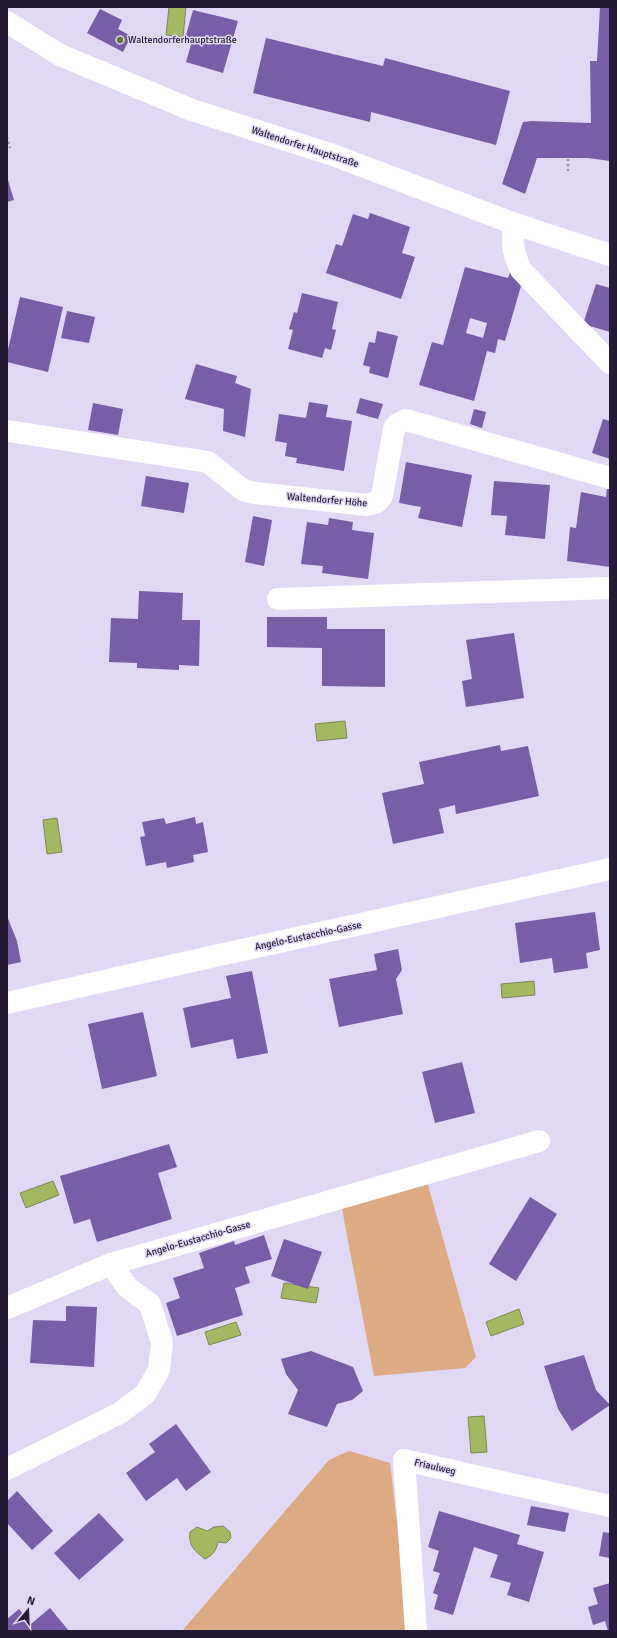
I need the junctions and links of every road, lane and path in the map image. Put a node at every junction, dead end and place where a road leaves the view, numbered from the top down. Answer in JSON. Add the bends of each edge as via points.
{"nodes":[{"id":1,"x":7,"y":22,"type":"edge"},
{"id":2,"x":7,"y":137,"type":"edge"},
{"id":3,"x":10,"y":148,"type":"dead end"},
{"id":4,"x":568,"y":158,"type":"dead end"},
{"id":5,"x":568,"y":171,"type":"dead end"},
{"id":6,"x":515,"y":224,"type":"junction"},
{"id":7,"x":610,"y":255,"type":"edge"},
{"id":8,"x":610,"y":363,"type":"edge"},
{"id":9,"x":8,"y":431,"type":"dead end"},
{"id":10,"x":610,"y":478,"type":"edge"},
{"id":11,"x":610,"y":588,"type":"edge"},
{"id":12,"x":278,"y":599,"type":"dead end"},
{"id":13,"x":610,"y":870,"type":"edge"},
{"id":14,"x":7,"y":1003,"type":"edge"},
{"id":15,"x":539,"y":1141,"type":"dead end"},
{"id":16,"x":111,"y":1264,"type":"junction"},
{"id":17,"x":7,"y":1308,"type":"edge"},
{"id":18,"x":7,"y":1469,"type":"edge"},
{"id":19,"x":610,"y":1506,"type":"edge"},
{"id":20,"x":416,"y":1631,"type":"edge"}],
"edges":[{"from":1,"to":6,"type":"street","name":"Waltendorfer Hauptstraße","via":[[60,55],[192,110],[333,155]]},
{"from":2,"to":3,"type":"path"},
{"from":4,"to":5,"type":"path"},
{"from":6,"to":7,"type":"street","name":"Waltendorfer Hauptstraße"},
{"from":6,"to":8,"type":"street","via":[[512,238],[521,270]]},
{"from":9,"to":10,"type":"street","name":"Waltendorfer Höhe","via":[[208,462],[243,490],[255,493],[368,505],[378,502],[382,496],[394,430],[396,425],[406,420]]},
{"from":11,"to":12,"type":"street"},
{"from":13,"to":14,"type":"street","name":"Angelo-Eustacchio-Gasse"},
{"from":15,"to":16,"type":"street","name":"Angelo-Eustacchio-Gasse"},
{"from":16,"to":17,"type":"street","name":"Angelo-Eustacchio-Gasse"},
{"from":16,"to":18,"type":"street","via":[[127,1287],[150,1304],[162,1343],[159,1370],[145,1394],[120,1413]]},
{"from":19,"to":20,"type":"street","name":"Friaulweg","via":[[404,1460]]}]}
